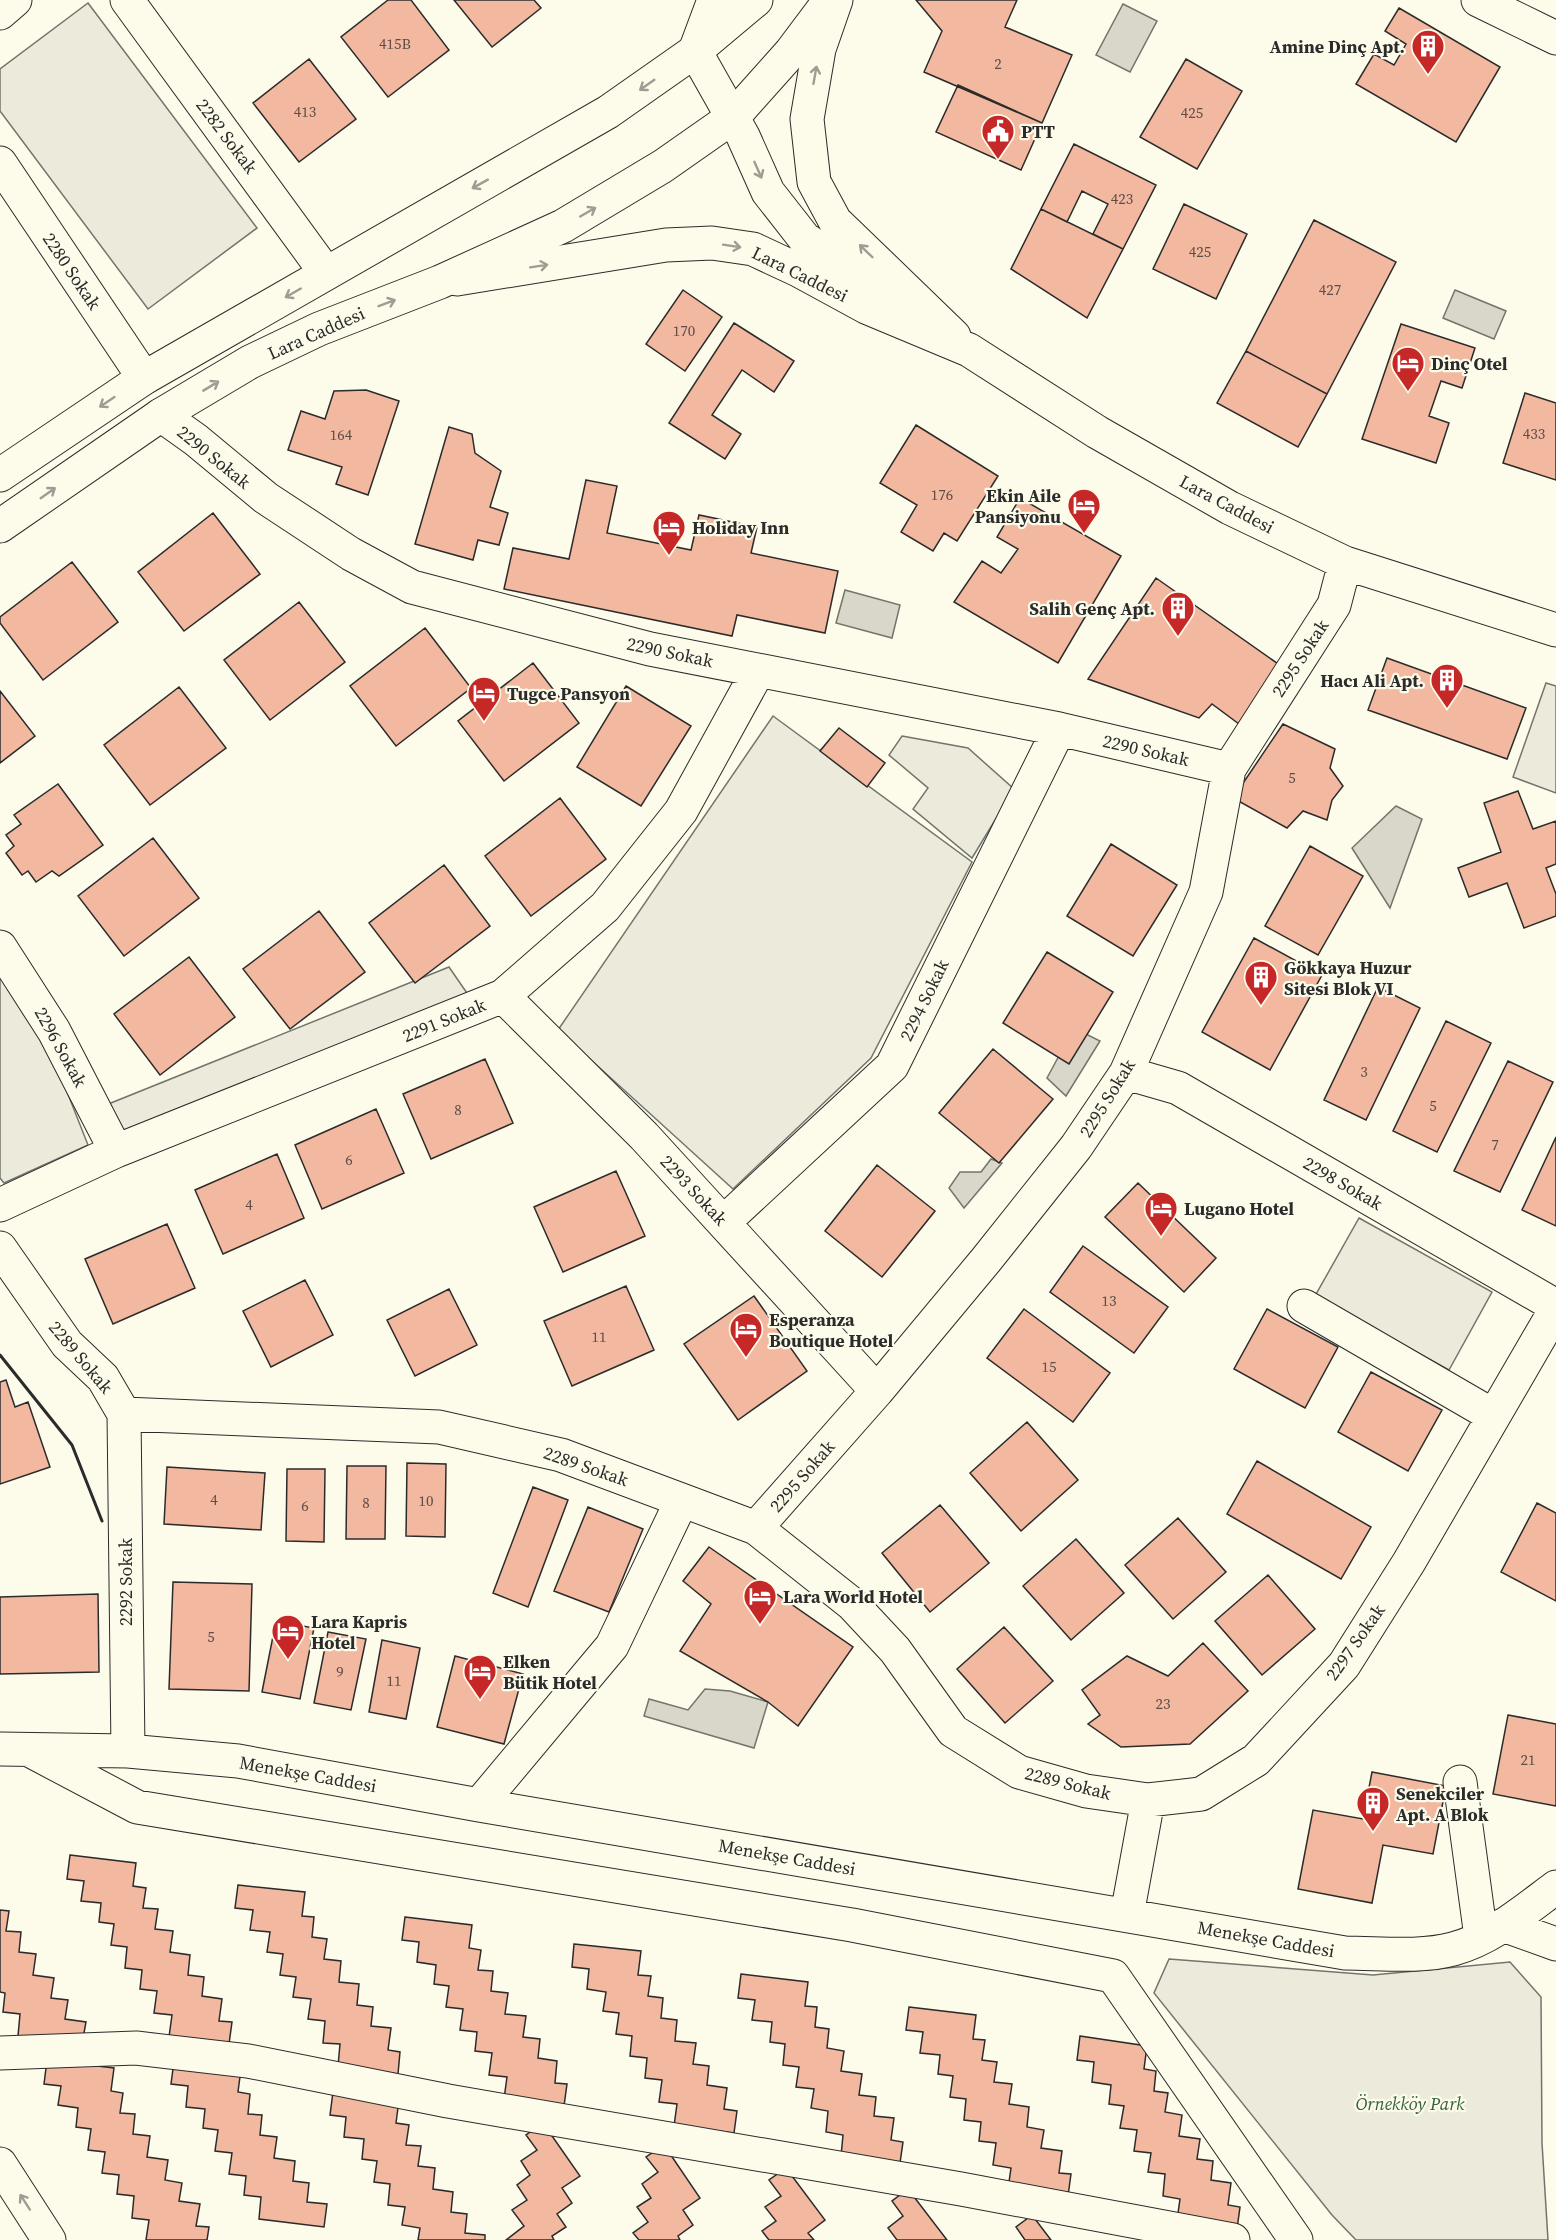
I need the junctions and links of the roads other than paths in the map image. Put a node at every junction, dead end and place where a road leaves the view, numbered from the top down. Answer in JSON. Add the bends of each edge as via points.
{"nodes":[{"id":1,"x":15,"y":0,"type":"edge"},
{"id":2,"x":127,"y":0,"type":"edge"},
{"id":3,"x":714,"y":0,"type":"edge"},
{"id":4,"x":756,"y":0,"type":"edge"},
{"id":5,"x":830,"y":0,"type":"edge"},
{"id":6,"x":836,"y":0,"type":"edge"},
{"id":7,"x":1478,"y":0,"type":"edge"},
{"id":8,"x":0,"y":13,"type":"edge"},
{"id":9,"x":1556,"y":38,"type":"edge"},
{"id":10,"x":695,"y":51,"type":"junction"},
{"id":11,"x":733,"y":117,"type":"junction"},
{"id":12,"x":0,"y":164,"type":"edge"},
{"id":13,"x":326,"y":273,"type":"junction"},
{"id":14,"x":440,"y":282,"type":"junction"},
{"id":15,"x":969,"y":350,"type":"junction"},
{"id":16,"x":144,"y":378,"type":"junction"},
{"id":17,"x":161,"y":415,"type":"junction"},
{"id":18,"x":0,"y":475,"type":"edge"},
{"id":19,"x":0,"y":526,"type":"edge"},
{"id":20,"x":1345,"y":563,"type":"junction"},
{"id":21,"x":1556,"y":630,"type":"edge"},
{"id":22,"x":758,"y":670,"type":"junction"},
{"id":23,"x":1059,"y":729,"type":"junction"},
{"id":24,"x":1229,"y":769,"type":"junction"},
{"id":25,"x":0,"y":947,"type":"edge"},
{"id":26,"x":503,"y":996,"type":"junction"},
{"id":27,"x":1126,"y":1073,"type":"junction"},
{"id":28,"x":116,"y":1151,"type":"junction"},
{"id":29,"x":0,"y":1205,"type":"edge"},
{"id":30,"x":724,"y":1222,"type":"junction"},
{"id":31,"x":0,"y":1248,"type":"edge"},
{"id":32,"x":1304,"y":1306,"type":"dead end"},
{"id":33,"x":1556,"y":1307,"type":"edge"},
{"id":34,"x":877,"y":1391,"type":"junction"},
{"id":35,"x":123,"y":1414,"type":"junction"},
{"id":36,"x":1492,"y":1415,"type":"junction"},
{"id":37,"x":681,"y":1502,"type":"junction"},
{"id":38,"x":756,"y":1528,"type":"junction"},
{"id":39,"x":15,"y":1750,"type":"edge"},
{"id":40,"x":128,"y":1750,"type":"junction"},
{"id":41,"x":1460,"y":1782,"type":"dead end"},
{"id":42,"x":1148,"y":1800,"type":"junction"},
{"id":43,"x":479,"y":1805,"type":"junction"},
{"id":44,"x":1556,"y":1887,"type":"edge"},
{"id":45,"x":1127,"y":1915,"type":"junction"},
{"id":46,"x":1492,"y":1931,"type":"junction"},
{"id":47,"x":1556,"y":1944,"type":"edge"},
{"id":48,"x":0,"y":2053,"type":"edge"},
{"id":49,"x":0,"y":2164,"type":"edge"},
{"id":50,"x":49,"y":2240,"type":"edge"},
{"id":51,"x":1233,"y":2240,"type":"edge"},
{"id":52,"x":1296,"y":2240,"type":"edge"}],
"edges":[{"from":1,"to":8,"type":"street"},
{"from":2,"to":13,"type":"street","name":"2282 Sokak"},
{"from":3,"to":10,"type":"street"},
{"from":4,"to":10,"type":"street"},
{"from":5,"to":11,"type":"street"},
{"from":15,"to":6,"type":"street","one_way":true,"via":[[835,221],[814,182],[807,119],[819,49]]},
{"from":7,"to":9,"type":"street"},
{"from":10,"to":11,"type":"street"},
{"from":10,"to":13,"type":"street","one_way":true,"via":[[608,112]]},
{"from":14,"to":11,"type":"street","one_way":true,"via":[[563,226],[663,166]]},
{"from":11,"to":15,"type":"street","one_way":true,"via":[[768,192],[804,238]]},
{"from":12,"to":16,"type":"street","name":"2280 Sokak"},
{"from":13,"to":16,"type":"street","one_way":true},
{"from":14,"to":15,"type":"street","name":"Lara Caddesi","one_way":true,"via":[[666,245],[712,243],[753,249],[866,307]]},
{"from":17,"to":14,"type":"street","name":"Lara Caddesi","one_way":true,"via":[[250,362]]},
{"from":15,"to":20,"type":"street","name":"Lara Caddesi","via":[[1097,432],[1230,508]]},
{"from":16,"to":18,"type":"street","one_way":true},
{"from":19,"to":17,"type":"street","name":"Lara Caddesi","one_way":true},
{"from":17,"to":22,"type":"street","name":"2290 Sokak","via":[[266,498],[351,554],[412,587],[650,649]]},
{"from":20,"to":21,"type":"street","name":"Lara Caddesi"},
{"from":20,"to":24,"type":"street","name":"2295 Sokak","via":[[1334,605]]},
{"from":22,"to":23,"type":"street","name":"2290 Sokak"},
{"from":22,"to":26,"type":"street","name":"2291 Sokak","via":[[681,811],[605,907]]},
{"from":23,"to":24,"type":"street","name":"2290 Sokak"},
{"from":23,"to":30,"type":"street","name":"2294 Sokak","via":[[892,1066]]},
{"from":24,"to":27,"type":"street","name":"2295 Sokak","via":[[1206,892]]},
{"from":25,"to":28,"type":"street","name":"2296 Sokak","via":[[54,1031]]},
{"from":26,"to":28,"type":"street","name":"2291 Sokak"},
{"from":26,"to":30,"type":"street","name":"2293 Sokak"},
{"from":27,"to":33,"type":"street","name":"2298 Sokak","via":[[1178,1088]]},
{"from":27,"to":34,"type":"street","name":"2295 Sokak","via":[[1076,1147]]},
{"from":28,"to":29,"type":"street","name":"2291 Sokak"},
{"from":30,"to":34,"type":"street","name":"2293 Sokak"},
{"from":31,"to":35,"type":"street","name":"2289 Sokak","via":[[67,1344],[103,1378]]},
{"from":32,"to":36,"type":"street"},
{"from":33,"to":36,"type":"street","name":"2297 Sokak"},
{"from":34,"to":38,"type":"street","name":"2295 Sokak"},
{"from":35,"to":37,"type":"street","name":"2289 Sokak","via":[[439,1427],[561,1455]]},
{"from":35,"to":40,"type":"street","name":"2292 Sokak"},
{"from":36,"to":42,"type":"street","name":"2297 Sokak","via":[[1409,1562],[1344,1665],[1256,1760],[1201,1794]]},
{"from":37,"to":38,"type":"street","name":"2289 Sokak"},
{"from":37,"to":43,"type":"street","via":[[612,1646]]},
{"from":38,"to":42,"type":"street","name":"2289 Sokak","via":[[852,1604],[895,1650],[953,1731],[1018,1772],[1086,1791]]},
{"from":39,"to":40,"type":"street","name":"Menekşe Caddesi"},
{"from":39,"to":52,"type":"street","via":[[137,1807],[852,1925],[1113,1976]]},
{"from":40,"to":43,"type":"street","name":"Menekşe Caddesi","via":[[238,1761]]},
{"from":41,"to":46,"type":"street"},
{"from":42,"to":45,"type":"street"},
{"from":43,"to":45,"type":"street","name":"Menekşe Caddesi"},
{"from":44,"to":46,"type":"street","name":"Menekşe Caddesi"},
{"from":45,"to":46,"type":"street","name":"Menekşe Caddesi","via":[[1345,1953],[1427,1953],[1454,1949]]},
{"from":46,"to":47,"type":"street"},
{"from":48,"to":51,"type":"street","via":[[136,2048],[248,2061],[448,2101]]},
{"from":50,"to":49,"type":"street","one_way":true}]}
